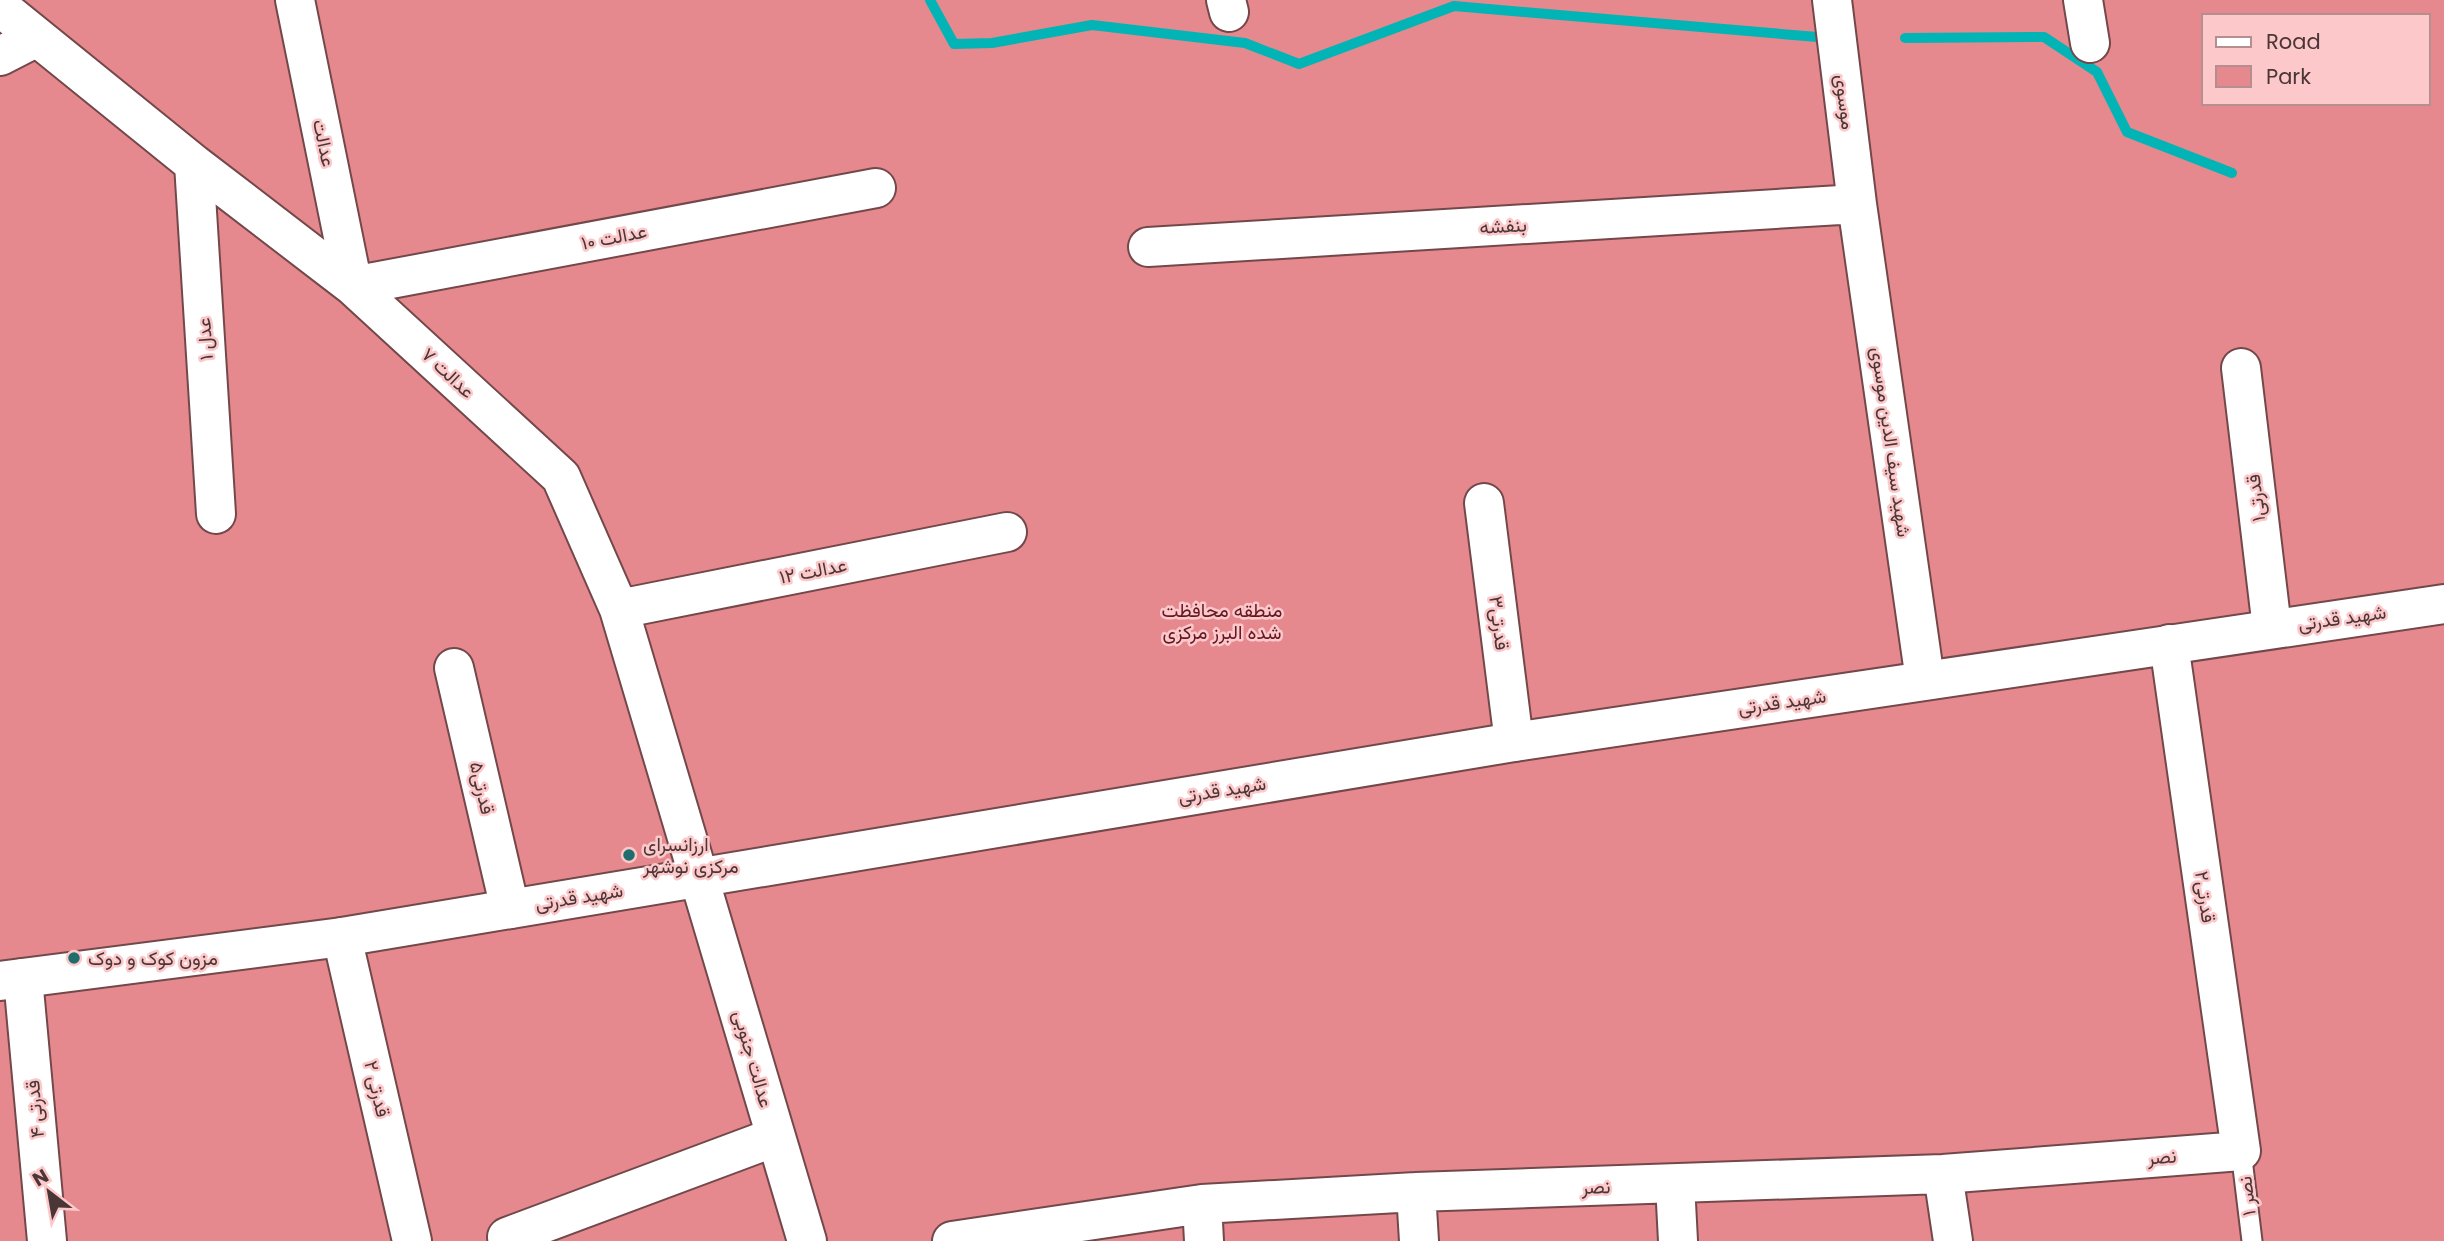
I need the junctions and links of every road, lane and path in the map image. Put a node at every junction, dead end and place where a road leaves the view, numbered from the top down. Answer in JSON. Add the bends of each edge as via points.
{"nodes":[{"id":1,"x":295,"y":0,"type":"edge"},
{"id":2,"x":1832,"y":0,"type":"edge"},
{"id":3,"x":2083,"y":0,"type":"edge"},
{"id":4,"x":0,"y":7,"type":"edge"},
{"id":5,"x":37,"y":37,"type":"junction"},
{"id":6,"x":2090,"y":43,"type":"dead end"},
{"id":7,"x":0,"y":56,"type":"edge"},
{"id":8,"x":194,"y":164,"type":"junction"},
{"id":9,"x":876,"y":188,"type":"dead end"},
{"id":10,"x":1857,"y":204,"type":"junction"},
{"id":11,"x":1148,"y":247,"type":"dead end"},
{"id":12,"x":353,"y":286,"type":"junction"},
{"id":13,"x":2241,"y":368,"type":"dead end"},
{"id":14,"x":1485,"y":503,"type":"dead end"},
{"id":15,"x":216,"y":514,"type":"dead end"},
{"id":16,"x":1007,"y":532,"type":"dead end"},
{"id":17,"x":2444,"y":604,"type":"edge"},
{"id":18,"x":619,"y":609,"type":"junction"},
{"id":19,"x":2272,"y":628,"type":"junction"},
{"id":20,"x":2168,"y":644,"type":"junction"},
{"id":21,"x":454,"y":668,"type":"dead end"},
{"id":22,"x":1925,"y":680,"type":"junction"},
{"id":23,"x":1514,"y":741,"type":"junction"},
{"id":24,"x":699,"y":877,"type":"junction"},
{"id":25,"x":510,"y":909,"type":"junction"},
{"id":26,"x":342,"y":937,"type":"junction"},
{"id":27,"x":11,"y":979,"type":"edge"},
{"id":28,"x":775,"y":1137,"type":"junction"},
{"id":29,"x":2241,"y":1151,"type":"junction"},
{"id":30,"x":1943,"y":1174,"type":"junction"},
{"id":31,"x":1675,"y":1184,"type":"junction"},
{"id":32,"x":1416,"y":1192,"type":"junction"},
{"id":33,"x":1203,"y":1223,"type":"edge"},
{"id":34,"x":507,"y":1237,"type":"dead end"},
{"id":35,"x":47,"y":1241,"type":"edge"},
{"id":36,"x":412,"y":1241,"type":"edge"},
{"id":37,"x":807,"y":1241,"type":"edge"},
{"id":38,"x":952,"y":1241,"type":"edge"},
{"id":39,"x":1419,"y":1241,"type":"edge"},
{"id":40,"x":1678,"y":1241,"type":"edge"},
{"id":41,"x":1953,"y":1241,"type":"edge"},
{"id":42,"x":2252,"y":1241,"type":"edge"}],
"edges":[{"from":1,"to":12,"type":"street","name":"عدالت"},
{"from":2,"to":10,"type":"street","name":"موسوی"},
{"from":3,"to":6,"type":"street"},
{"from":4,"to":5,"type":"street","name":"۷ عدالت"},
{"from":5,"to":7,"type":"street"},
{"from":5,"to":8,"type":"street","name":"۷ عدالت"},
{"from":8,"to":12,"type":"street","name":"۷ عدالت"},
{"from":8,"to":15,"type":"street","name":"عدل ۱"},
{"from":9,"to":12,"type":"street","name":"عدالت ۱۰"},
{"from":10,"to":11,"type":"street","name":"بنفشه"},
{"from":10,"to":22,"type":"street","name":"شهید سیف الدین موسوی"},
{"from":12,"to":18,"type":"street","name":"۷ عدالت","via":[[561,477]]},
{"from":13,"to":19,"type":"street","name":"قدرتی۱"},
{"from":14,"to":23,"type":"street","name":"قدرتی۳"},
{"from":16,"to":18,"type":"street","name":"عدالت ۱۲"},
{"from":17,"to":19,"type":"street","name":"شهید قدرتی"},
{"from":18,"to":24,"type":"street","name":"۷ عدالت"},
{"from":19,"to":20,"type":"street","name":"شهید قدرتی"},
{"from":20,"to":22,"type":"street","name":"شهید قدرتی"},
{"from":20,"to":29,"type":"street","name":"قدرتی۲"},
{"from":21,"to":25,"type":"street","name":"قدرتی۵"},
{"from":22,"to":23,"type":"street","name":"شهید قدرتی"},
{"from":23,"to":24,"type":"street","name":"شهید قدرتی"},
{"from":24,"to":25,"type":"street","name":"شهید قدرتی"},
{"from":24,"to":28,"type":"street","name":"عدالت جنوبی"},
{"from":25,"to":26,"type":"street","name":"شهید قدرتی"},
{"from":26,"to":27,"type":"street","name":"شهید قدرتی"},
{"from":26,"to":36,"type":"street","name":"قدرتی ۲"},
{"from":27,"to":35,"type":"street","name":"قدرتی ۴"},
{"from":28,"to":34,"type":"street"},
{"from":28,"to":37,"type":"street","name":"عدالت جنوبی"},
{"from":29,"to":30,"type":"street","name":"نصر"},
{"from":29,"to":42,"type":"lane","name":"نصر ۱"},
{"from":30,"to":31,"type":"street","name":"نصر"},
{"from":30,"to":41,"type":"street"},
{"from":31,"to":32,"type":"street","name":"نصر"},
{"from":31,"to":40,"type":"street"},
{"from":32,"to":33,"type":"street","name":"نصر"},
{"from":32,"to":39,"type":"street"},
{"from":33,"to":38,"type":"street","name":"نصر"}]}
